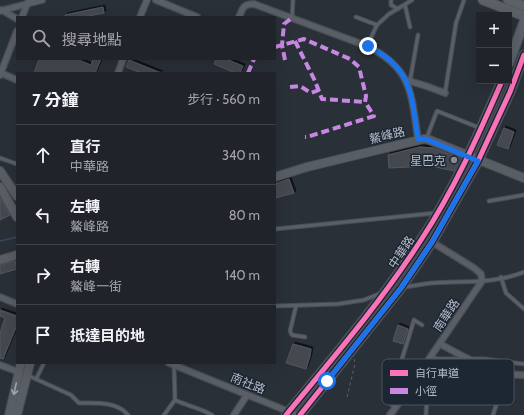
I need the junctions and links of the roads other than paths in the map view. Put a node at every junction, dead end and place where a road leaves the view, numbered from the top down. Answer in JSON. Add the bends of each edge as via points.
{"nodes":[{"id":1,"x":42,"y":0,"type":"edge"},
{"id":2,"x":147,"y":0,"type":"edge"},
{"id":3,"x":156,"y":0,"type":"edge"},
{"id":4,"x":293,"y":0,"type":"edge"},
{"id":5,"x":391,"y":0,"type":"edge"},
{"id":6,"x":412,"y":0,"type":"edge"},
{"id":7,"x":464,"y":0,"type":"edge"},
{"id":8,"x":483,"y":0,"type":"edge"},
{"id":9,"x":508,"y":0,"type":"edge"},
{"id":10,"x":28,"y":2,"type":"edge"},
{"id":11,"x":404,"y":5,"type":"junction"},
{"id":12,"x":524,"y":6,"type":"edge"},
{"id":13,"x":398,"y":9,"type":"junction"},
{"id":14,"x":1,"y":10,"type":"edge"},
{"id":15,"x":22,"y":16,"type":"edge"},
{"id":16,"x":140,"y":16,"type":"edge"},
{"id":17,"x":195,"y":16,"type":"edge"},
{"id":18,"x":239,"y":16,"type":"edge"},
{"id":19,"x":524,"y":16,"type":"edge"},
{"id":20,"x":356,"y":17,"type":"dead end"},
{"id":21,"x":16,"y":18,"type":"edge"},
{"id":22,"x":292,"y":18,"type":"junction"},
{"id":23,"x":524,"y":22,"type":"edge"},
{"id":24,"x":377,"y":25,"type":"junction"},
{"id":25,"x":410,"y":26,"type":"dead end"},
{"id":26,"x":16,"y":34,"type":"edge"},
{"id":27,"x":418,"y":35,"type":"dead end"},
{"id":28,"x":368,"y":46,"type":"junction"},
{"id":29,"x":524,"y":54,"type":"edge"},
{"id":30,"x":512,"y":55,"type":"edge"},
{"id":31,"x":123,"y":60,"type":"edge"},
{"id":32,"x":118,"y":72,"type":"edge"},
{"id":33,"x":0,"y":74,"type":"edge"},
{"id":34,"x":16,"y":80,"type":"edge"},
{"id":35,"x":408,"y":81,"type":"junction"},
{"id":36,"x":501,"y":84,"type":"edge"},
{"id":37,"x":445,"y":93,"type":"joint"},
{"id":38,"x":481,"y":128,"type":"junction"},
{"id":39,"x":422,"y":139,"type":"junction"},
{"id":40,"x":468,"y":156,"type":"junction"},
{"id":41,"x":0,"y":158,"type":"edge"},
{"id":42,"x":478,"y":161,"type":"junction"},
{"id":43,"x":16,"y":164,"type":"edge"},
{"id":44,"x":0,"y":172,"type":"edge"},
{"id":45,"x":276,"y":177,"type":"edge"},
{"id":46,"x":524,"y":178,"type":"edge"},
{"id":47,"x":0,"y":187,"type":"edge"},
{"id":48,"x":524,"y":194,"type":"edge"},
{"id":49,"x":16,"y":195,"type":"edge"},
{"id":50,"x":489,"y":202,"type":"dead end"},
{"id":51,"x":438,"y":213,"type":"junction"},
{"id":52,"x":16,"y":215,"type":"edge"},
{"id":53,"x":276,"y":229,"type":"edge"},
{"id":54,"x":432,"y":242,"type":"junction"},
{"id":55,"x":16,"y":255,"type":"edge"},
{"id":56,"x":0,"y":260,"type":"edge"},
{"id":57,"x":524,"y":272,"type":"edge"},
{"id":58,"x":501,"y":277,"type":"junction"},
{"id":59,"x":482,"y":281,"type":"junction"},
{"id":60,"x":401,"y":288,"type":"junction"},
{"id":61,"x":387,"y":290,"type":"junction"},
{"id":62,"x":0,"y":297,"type":"edge"},
{"id":63,"x":16,"y":304,"type":"edge"},
{"id":64,"x":276,"y":306,"type":"edge"},
{"id":65,"x":296,"y":306,"type":"junction"},
{"id":66,"x":524,"y":309,"type":"edge"},
{"id":67,"x":422,"y":325,"type":"dead end"},
{"id":68,"x":306,"y":337,"type":"dead end"},
{"id":69,"x":440,"y":344,"type":"junction"},
{"id":70,"x":432,"y":358,"type":"joint"},
{"id":71,"x":402,"y":359,"type":"edge"},
{"id":72,"x":451,"y":359,"type":"edge"},
{"id":73,"x":468,"y":359,"type":"edge"},
{"id":74,"x":478,"y":359,"type":"edge"},
{"id":75,"x":492,"y":359,"type":"edge"},
{"id":76,"x":514,"y":362,"type":"edge"},
{"id":77,"x":21,"y":364,"type":"edge"},
{"id":78,"x":30,"y":364,"type":"edge"},
{"id":79,"x":44,"y":364,"type":"edge"},
{"id":80,"x":172,"y":364,"type":"edge"},
{"id":81,"x":524,"y":364,"type":"edge"},
{"id":82,"x":0,"y":365,"type":"edge"},
{"id":83,"x":19,"y":372,"type":"junction"},
{"id":84,"x":514,"y":374,"type":"edge"},
{"id":85,"x":27,"y":375,"type":"junction"},
{"id":86,"x":524,"y":375,"type":"edge"},
{"id":87,"x":36,"y":379,"type":"junction"},
{"id":88,"x":247,"y":395,"type":"junction"},
{"id":89,"x":174,"y":400,"type":"junction"},
{"id":90,"x":392,"y":405,"type":"edge"},
{"id":91,"x":398,"y":405,"type":"edge"},
{"id":92,"x":427,"y":405,"type":"edge"},
{"id":93,"x":496,"y":405,"type":"edge"},
{"id":94,"x":395,"y":409,"type":"junction"},
{"id":95,"x":293,"y":414,"type":"edge"},
{"id":96,"x":9,"y":415,"type":"edge"},
{"id":97,"x":18,"y":415,"type":"edge"},
{"id":98,"x":128,"y":415,"type":"edge"},
{"id":99,"x":164,"y":415,"type":"edge"},
{"id":100,"x":212,"y":415,"type":"edge"},
{"id":101,"x":234,"y":415,"type":"edge"},
{"id":102,"x":390,"y":415,"type":"edge"},
{"id":103,"x":426,"y":415,"type":"edge"},
{"id":104,"x":493,"y":415,"type":"edge"}],
"edges":[{"from":1,"to":10,"type":"street"},
{"from":2,"to":16,"type":"street"},
{"from":3,"to":17,"type":"street"},
{"from":4,"to":22,"type":"lane"},
{"from":5,"to":13,"type":"lane","via":[[391,5]]},
{"from":6,"to":11,"type":"lane"},
{"from":7,"to":37,"type":"lane","via":[[456,23]]},
{"from":8,"to":19,"type":"main road"},
{"from":9,"to":12,"type":"main road"},
{"from":10,"to":14,"type":"street"},
{"from":10,"to":15,"type":"street"},
{"from":11,"to":13,"type":"lane"},
{"from":11,"to":25,"type":"lane"},
{"from":13,"to":24,"type":"lane"},
{"from":14,"to":21,"type":"street"},
{"from":18,"to":22,"type":"street","via":[[243,7],[254,4]]},
{"from":20,"to":24,"type":"lane"},
{"from":22,"to":28,"type":"street"},
{"from":23,"to":30,"type":"main road"},
{"from":24,"to":28,"type":"lane"},
{"from":26,"to":33,"type":"street"},
{"from":27,"to":35,"type":"lane"},
{"from":28,"to":35,"type":"street","via":[[394,63]]},
{"from":29,"to":42,"type":"main road","name":"中華路","via":[[510,92]]},
{"from":31,"to":32,"type":"street"},
{"from":33,"to":34,"type":"street"},
{"from":35,"to":37,"type":"street"},
{"from":35,"to":39,"type":"street"},
{"from":36,"to":38,"type":"main road","name":"中華路"},
{"from":38,"to":39,"type":"lane","via":[[437,111]]},
{"from":38,"to":40,"type":"main road","name":"中華路"},
{"from":39,"to":40,"type":"street"},
{"from":39,"to":45,"type":"street","name":"鰲峰路"},
{"from":40,"to":42,"type":"street"},
{"from":40,"to":51,"type":"main road","name":"中華路"},
{"from":41,"to":43,"type":"lane"},
{"from":42,"to":46,"type":"street"},
{"from":42,"to":54,"type":"main road","name":"中華路"},
{"from":44,"to":49,"type":"street"},
{"from":47,"to":52,"type":"street"},
{"from":48,"to":50,"type":"lane"},
{"from":51,"to":53,"type":"lane"},
{"from":51,"to":61,"type":"main road","name":"中華路"},
{"from":54,"to":59,"type":"street","via":[[478,271]]},
{"from":54,"to":60,"type":"main road","name":"中華路"},
{"from":55,"to":56,"type":"street"},
{"from":57,"to":58,"type":"lane"},
{"from":58,"to":59,"type":"lane"},
{"from":58,"to":66,"type":"lane","via":[[506,293]]},
{"from":59,"to":60,"type":"lane","via":[[432,283]]},
{"from":59,"to":69,"type":"street","name":"南華路"},
{"from":60,"to":61,"type":"lane"},
{"from":60,"to":95,"type":"main road","name":"中華路","via":[[354,347]]},
{"from":61,"to":65,"type":"lane","via":[[357,302]]},
{"from":61,"to":95,"type":"main road","name":"中華路"},
{"from":62,"to":63,"type":"street"},
{"from":64,"to":65,"type":"lane"},
{"from":65,"to":68,"type":"lane","via":[[290,331],[292,334]]},
{"from":67,"to":71,"type":"lane","via":[[414,320]]},
{"from":69,"to":70,"type":"street","name":"南華路"},
{"from":69,"to":73,"type":"street"},
{"from":70,"to":72,"type":"lane"},
{"from":74,"to":75,"type":"lane"},
{"from":76,"to":81,"type":"lane"},
{"from":77,"to":83,"type":"street"},
{"from":78,"to":85,"type":"street"},
{"from":79,"to":87,"type":"lane"},
{"from":80,"to":88,"type":"street","name":"南社路"},
{"from":80,"to":89,"type":"lane"},
{"from":82,"to":83,"type":"street"},
{"from":83,"to":96,"type":"street","one_way":true},
{"from":84,"to":86,"type":"street"},
{"from":85,"to":87,"type":"lane"},
{"from":85,"to":97,"type":"street"},
{"from":87,"to":98,"type":"lane","via":[[71,395],[79,403],[109,404]]},
{"from":88,"to":95,"type":"street","name":"南社路"},
{"from":88,"to":101,"type":"street"},
{"from":89,"to":99,"type":"lane"},
{"from":89,"to":100,"type":"lane"},
{"from":90,"to":94,"type":"lane"},
{"from":91,"to":94,"type":"street","name":"南華路"},
{"from":92,"to":103,"type":"lane"},
{"from":93,"to":104,"type":"lane"},
{"from":94,"to":102,"type":"street","name":"南華路"}]}
